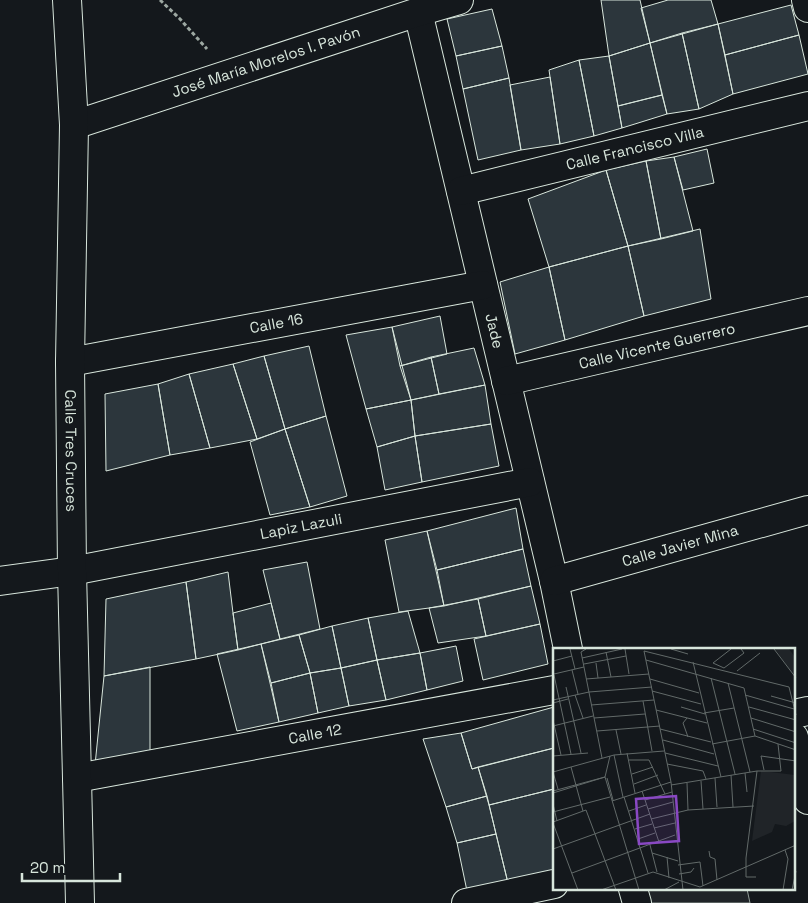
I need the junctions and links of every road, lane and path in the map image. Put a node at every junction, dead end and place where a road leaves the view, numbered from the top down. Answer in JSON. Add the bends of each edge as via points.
{"nodes":[{"id":1,"x":67,"y":0,"type":"edge"},
{"id":2,"x":160,"y":0,"type":"edge"},
{"id":3,"x":459,"y":0,"type":"edge"},
{"id":4,"x":806,"y":0,"type":"edge"},
{"id":5,"x":808,"y":8,"type":"edge"},
{"id":6,"x":418,"y":12,"type":"junction"},
{"id":7,"x":230,"y":74,"type":"junction"},
{"id":8,"x":808,"y":106,"type":"edge"},
{"id":9,"x":74,"y":125,"type":"junction"},
{"id":10,"x":461,"y":191,"type":"junction"},
{"id":11,"x":483,"y":285,"type":"junction"},
{"id":12,"x":808,"y":311,"type":"edge"},
{"id":13,"x":70,"y":362,"type":"junction"},
{"id":14,"x":506,"y":381,"type":"junction"},
{"id":15,"x":530,"y":482,"type":"junction"},
{"id":16,"x":808,"y":510,"type":"edge"},
{"id":17,"x":72,"y":572,"type":"junction"},
{"id":18,"x":0,"y":581,"type":"edge"},
{"id":19,"x":554,"y":582,"type":"junction"},
{"id":20,"x":568,"y":648,"type":"edge"},
{"id":21,"x":553,"y":690,"type":"edge"},
{"id":22,"x":796,"y":746,"type":"edge"},
{"id":23,"x":76,"y":778,"type":"junction"},
{"id":24,"x":808,"y":800,"type":"edge"},
{"id":25,"x":553,"y":884,"type":"edge"},
{"id":26,"x":633,"y":890,"type":"edge"},
{"id":27,"x":80,"y":903,"type":"edge"},
{"id":28,"x":466,"y":903,"type":"edge"},
{"id":29,"x":637,"y":903,"type":"edge"}],
"edges":[{"from":1,"to":9,"type":"street","name":"Calle Tres Cruces"},
{"from":2,"to":7,"type":"path"},
{"from":3,"to":6,"type":"street","name":"José María Morelos I. Pavón"},
{"from":4,"to":5,"type":"street"},
{"from":6,"to":7,"type":"street","name":"José María Morelos I. Pavón"},
{"from":6,"to":10,"type":"street","name":"Jade"},
{"from":7,"to":9,"type":"street","name":"José María Morelos I. Pavón"},
{"from":8,"to":10,"type":"street","name":"Calle Francisco Villa"},
{"from":9,"to":13,"type":"street","name":"Calle Tres Cruces"},
{"from":10,"to":11,"type":"street","name":"Jade"},
{"from":11,"to":13,"type":"street","name":"Calle 16"},
{"from":11,"to":14,"type":"street","name":"Jade"},
{"from":12,"to":14,"type":"street","name":"Calle Vicente Guerrero"},
{"from":13,"to":17,"type":"street","name":"Calle Tres Cruces"},
{"from":14,"to":15,"type":"street","name":"Jade"},
{"from":15,"to":17,"type":"street","name":"Lapiz Lazuli"},
{"from":15,"to":19,"type":"street","name":"Jade"},
{"from":16,"to":19,"type":"street","name":"Calle Javier Mina"},
{"from":17,"to":18,"type":"street","name":"Lapiz Lazuli"},
{"from":17,"to":23,"type":"street","name":"Calle Tres Cruces"},
{"from":19,"to":20,"type":"street","name":"Jade"},
{"from":21,"to":23,"type":"street","name":"Calle 12"},
{"from":22,"to":24,"type":"street"},
{"from":23,"to":27,"type":"street","name":"Calle Tres Cruces"},
{"from":25,"to":28,"type":"street"},
{"from":26,"to":29,"type":"street"}]}
